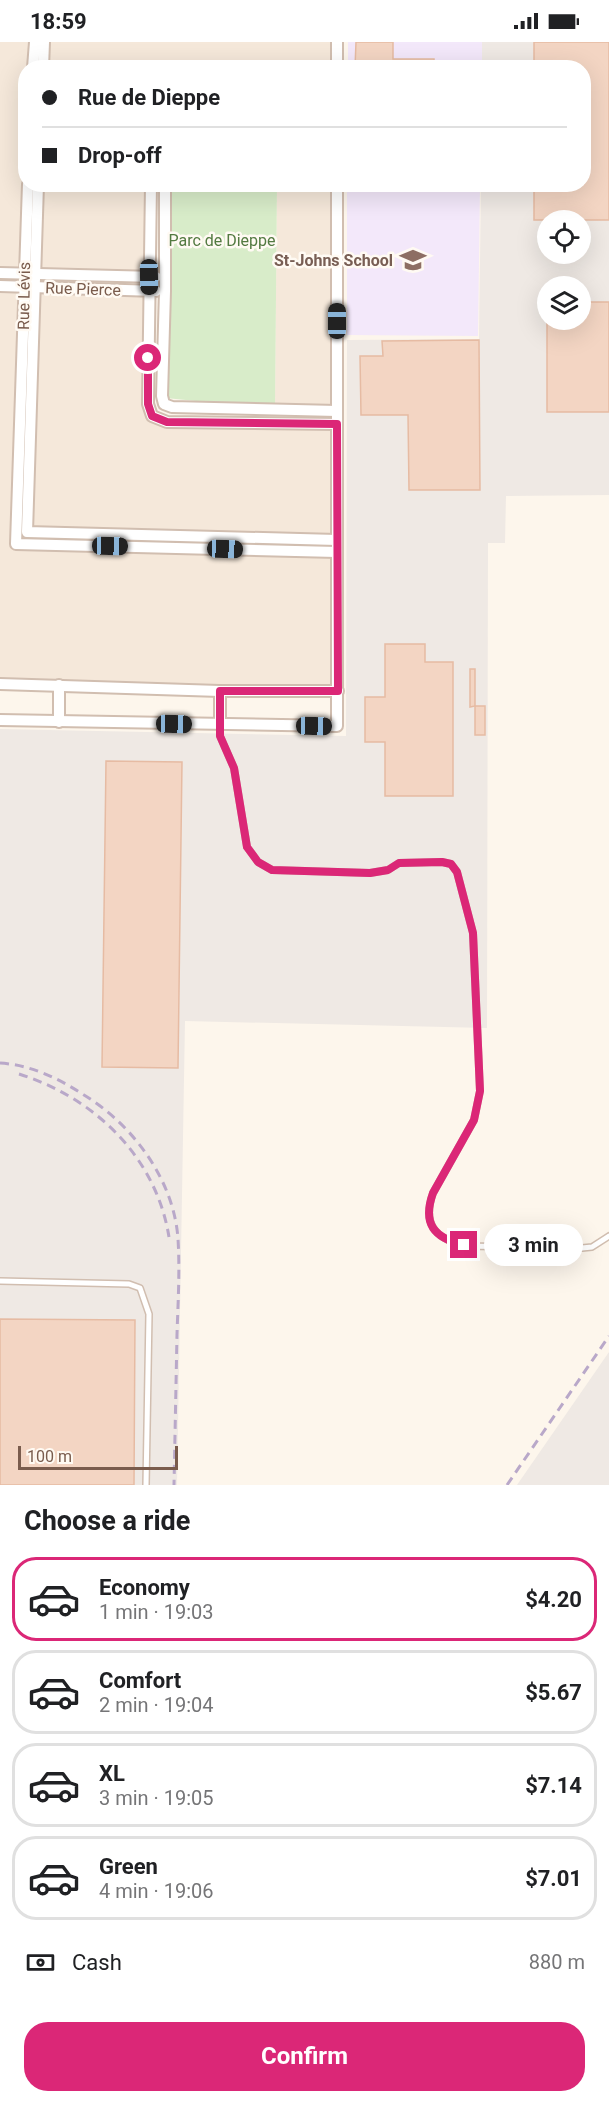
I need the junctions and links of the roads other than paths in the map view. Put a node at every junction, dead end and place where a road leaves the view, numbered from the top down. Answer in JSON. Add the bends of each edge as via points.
{"nodes":[{"id":1,"x":35,"y":42,"type":"edge"},
{"id":2,"x":44,"y":42,"type":"edge"},
{"id":3,"x":336,"y":42,"type":"edge"},
{"id":4,"x":34,"y":60,"type":"edge"},
{"id":5,"x":43,"y":60,"type":"edge"},
{"id":6,"x":336,"y":60,"type":"edge"},
{"id":7,"x":28,"y":192,"type":"edge"},
{"id":8,"x":37,"y":192,"type":"edge"},
{"id":9,"x":151,"y":192,"type":"edge"},
{"id":10,"x":165,"y":192,"type":"edge"},
{"id":11,"x":337,"y":192,"type":"edge"},
{"id":12,"x":0,"y":273,"type":"edge"},
{"id":13,"x":29,"y":273,"type":"junction"},
{"id":14,"x":149,"y":277,"type":"junction"},
{"id":15,"x":165,"y":277,"type":"junction"},
{"id":16,"x":0,"y":286,"type":"edge"},
{"id":17,"x":29,"y":287,"type":"junction"},
{"id":18,"x":150,"y":291,"type":"junction"},
{"id":19,"x":165,"y":291,"type":"junction"},
{"id":20,"x":164,"y":404,"type":"junction"},
{"id":21,"x":26,"y":407,"type":"junction"},
{"id":22,"x":337,"y":411,"type":"junction"},
{"id":23,"x":152,"y":416,"type":"junction"},
{"id":24,"x":337,"y":424,"type":"junction"},
{"id":25,"x":27,"y":532,"type":"junction"},
{"id":26,"x":181,"y":536,"type":"junction"},
{"id":27,"x":337,"y":540,"type":"junction"},
{"id":28,"x":16,"y":544,"type":"junction"},
{"id":29,"x":181,"y":548,"type":"junction"},
{"id":30,"x":337,"y":552,"type":"junction"},
{"id":31,"x":0,"y":684,"type":"edge"},
{"id":32,"x":59,"y":685,"type":"junction"},
{"id":33,"x":220,"y":691,"type":"junction"},
{"id":34,"x":338,"y":691,"type":"junction"},
{"id":35,"x":0,"y":720,"type":"edge"},
{"id":36,"x":59,"y":722,"type":"junction"},
{"id":37,"x":220,"y":724,"type":"junction"},
{"id":38,"x":609,"y":1236,"type":"edge"},
{"id":39,"x":0,"y":1281,"type":"edge"},
{"id":40,"x":146,"y":1485,"type":"edge"}],
"edges":[{"from":1,"to":4,"type":"street"},
{"from":2,"to":5,"type":"street"},
{"from":3,"to":6,"type":"street"},
{"from":7,"to":13,"type":"street","name":"Rue Lévis"},
{"from":8,"to":13,"type":"street","name":"Rue Lévis"},
{"from":9,"to":14,"type":"street"},
{"from":10,"to":15,"type":"street"},
{"from":11,"to":22,"type":"street"},
{"from":12,"to":13,"type":"street","name":"Rue Pierce"},
{"from":13,"to":14,"type":"street","name":"Rue Pierce"},
{"from":13,"to":17,"type":"street","name":"Rue Lévis"},
{"from":14,"to":15,"type":"street","name":"Rue Pierce"},
{"from":14,"to":18,"type":"street"},
{"from":15,"to":19,"type":"street"},
{"from":16,"to":17,"type":"street","name":"Rue Pierce"},
{"from":17,"to":18,"type":"street","name":"Rue Pierce"},
{"from":17,"to":21,"type":"street","name":"Rue Lévis"},
{"from":18,"to":19,"type":"street","name":"Rue Pierce"},
{"from":18,"to":23,"type":"street","via":[[148,404]]},
{"from":19,"to":20,"type":"street"},
{"from":20,"to":22,"type":"street"},
{"from":20,"to":23,"type":"street"},
{"from":21,"to":25,"type":"street","name":"Rue Lévis"},
{"from":21,"to":28,"type":"street","name":"Rue Lévis"},
{"from":22,"to":24,"type":"street"},
{"from":23,"to":24,"type":"street","via":[[167,422]]},
{"from":24,"to":27,"type":"street"},
{"from":25,"to":26,"type":"street"},
{"from":25,"to":28,"type":"street"},
{"from":26,"to":27,"type":"street"},
{"from":26,"to":29,"type":"street"},
{"from":27,"to":30,"type":"street"},
{"from":28,"to":29,"type":"street"},
{"from":29,"to":30,"type":"street"},
{"from":30,"to":34,"type":"street"},
{"from":31,"to":32,"type":"street"},
{"from":32,"to":33,"type":"street"},
{"from":32,"to":36,"type":"street"},
{"from":33,"to":34,"type":"street"},
{"from":33,"to":37,"type":"street"},
{"from":34,"to":37,"type":"street","via":[[337,726]]},
{"from":35,"to":36,"type":"street"},
{"from":36,"to":37,"type":"street"},
{"from":37,"to":38,"type":"lane","via":[[220,736],[234,768],[247,847],[258,862],[272,870],[370,873],[388,870],[399,863],[442,862],[451,864],[457,872],[473,933],[480,1091],[474,1120],[429,1205],[428,1215],[438,1235],[464,1245],[582,1248],[592,1247]]},
{"from":39,"to":40,"type":"lane","via":[[129,1284],[140,1288],[148,1314]]}]}
